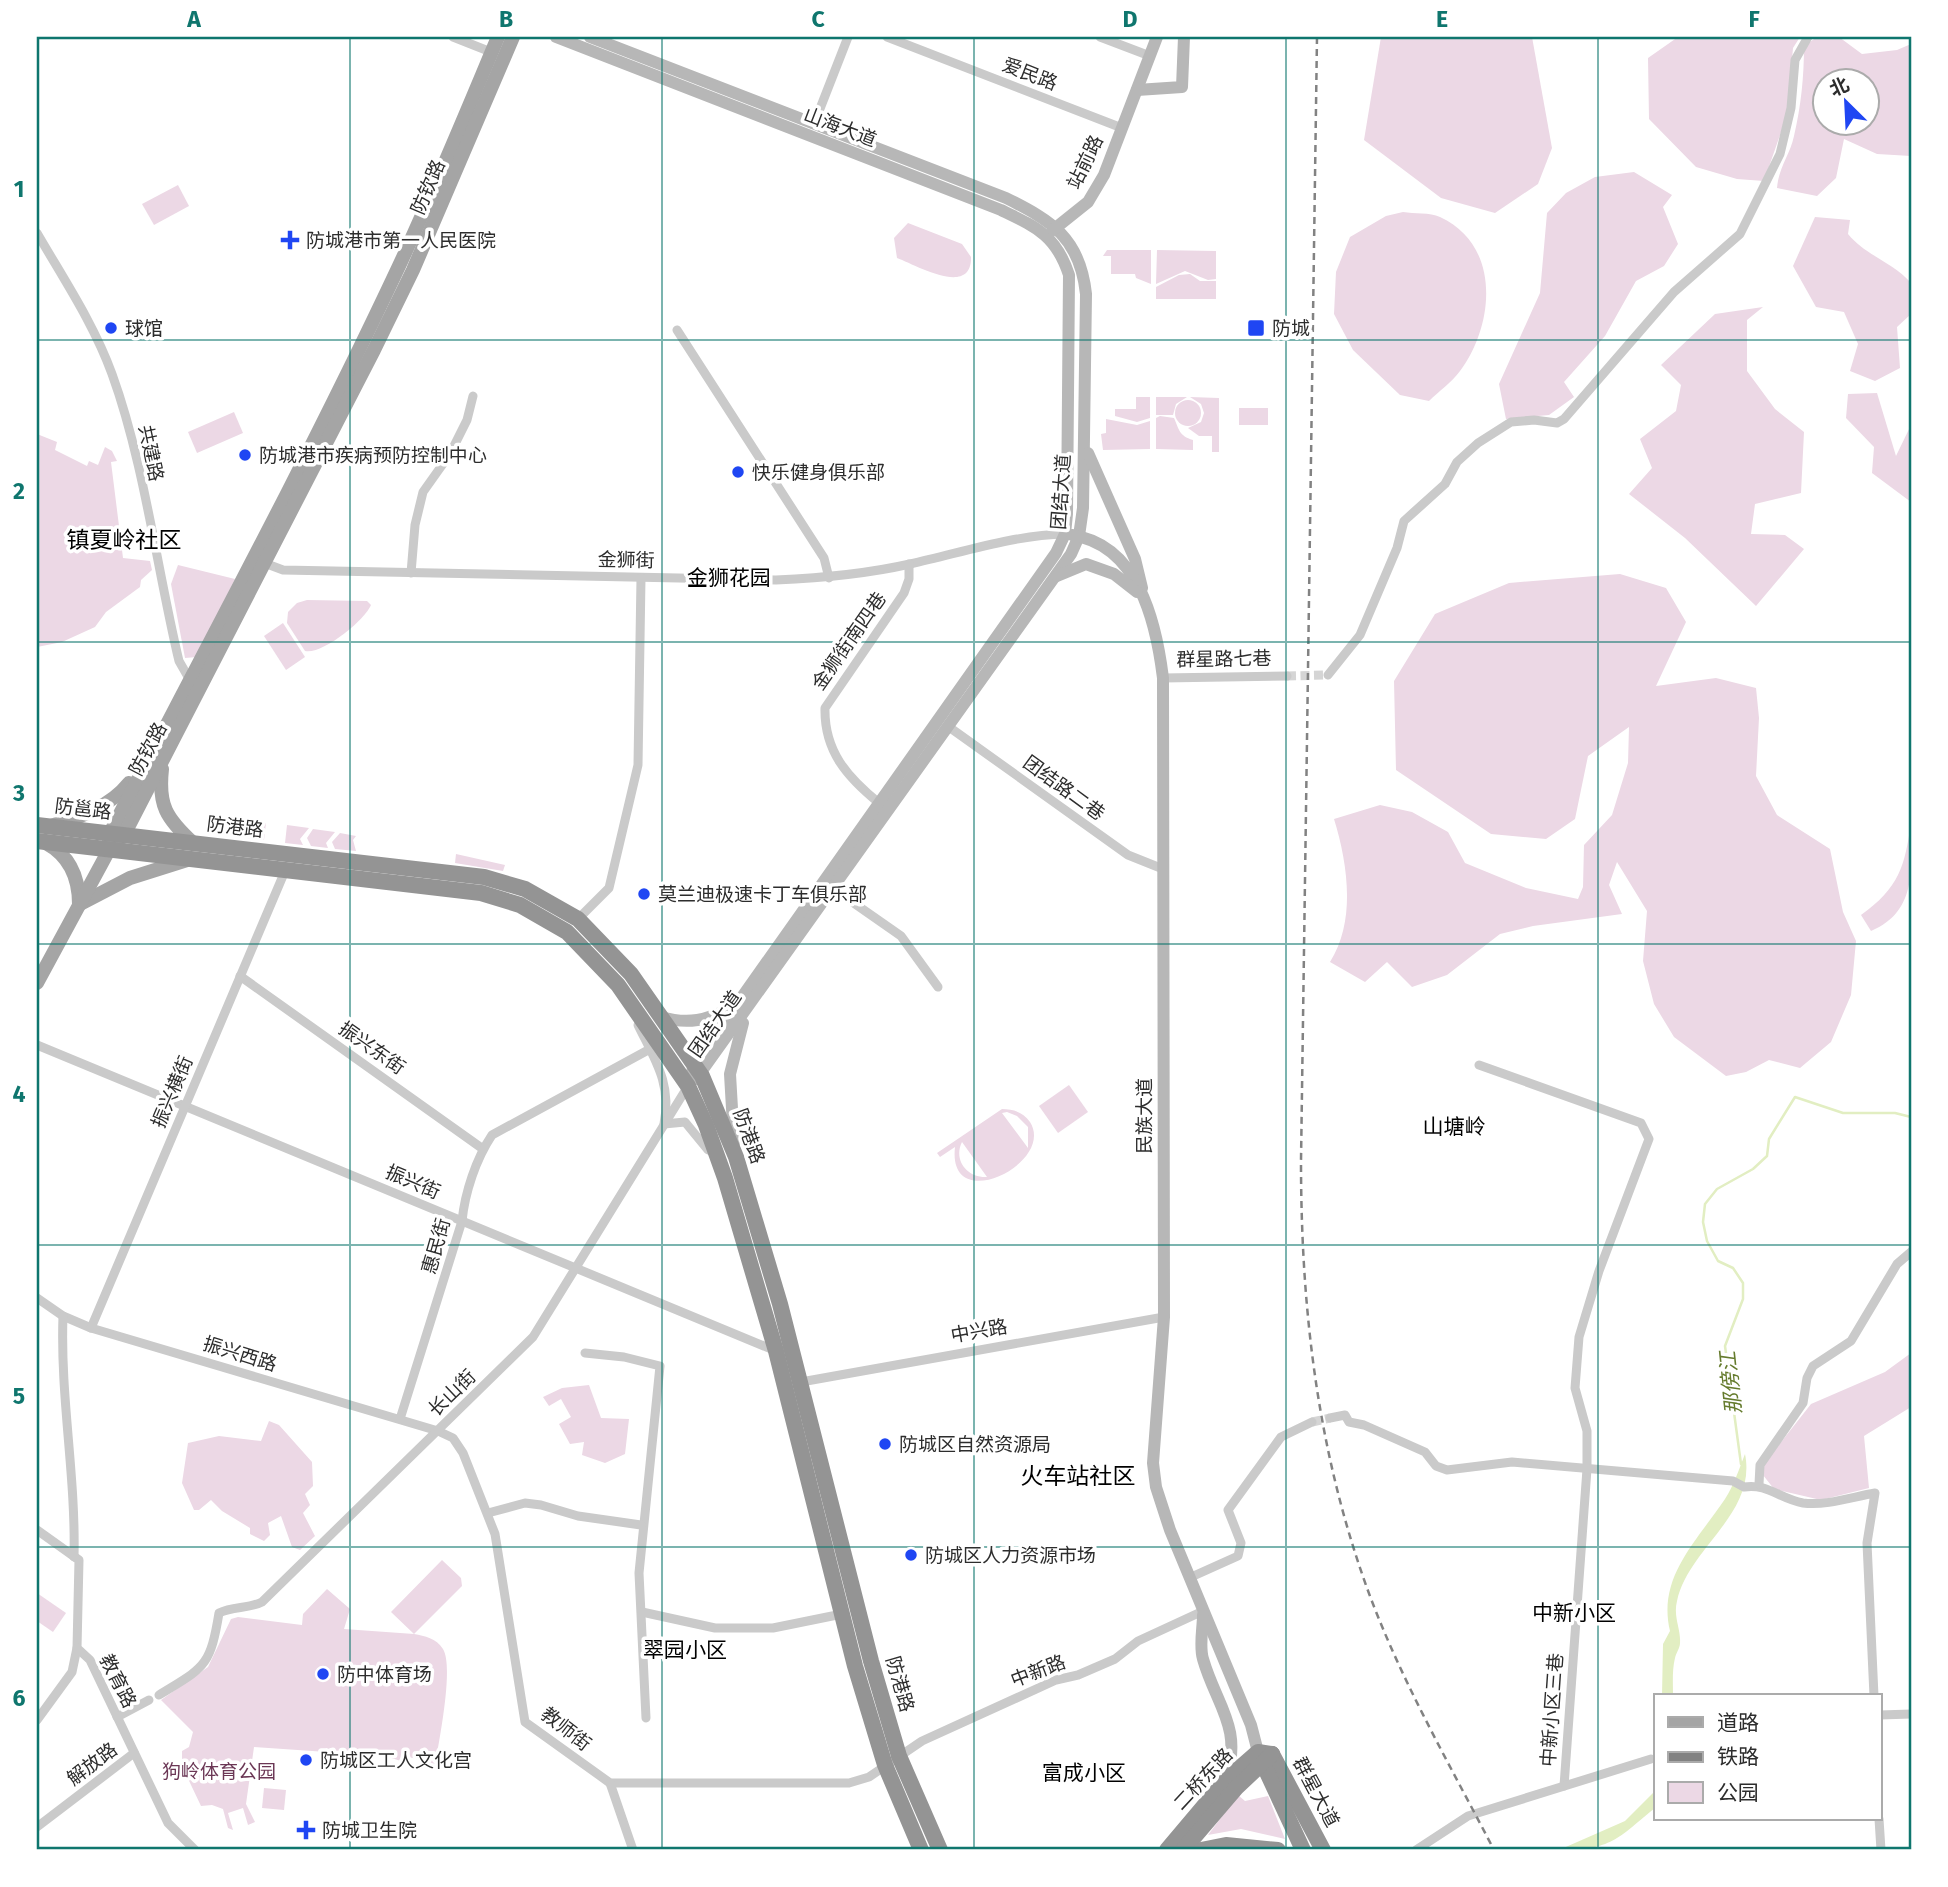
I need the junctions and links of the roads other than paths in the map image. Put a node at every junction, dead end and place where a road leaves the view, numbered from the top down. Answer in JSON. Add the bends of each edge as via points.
{"nodes":[{"id":1,"x":453,"y":37,"type":"edge"},
{"id":2,"x":498,"y":37,"type":"edge"},
{"id":3,"x":513,"y":37,"type":"edge"},
{"id":4,"x":556,"y":37,"type":"edge"},
{"id":5,"x":590,"y":37,"type":"edge"},
{"id":6,"x":848,"y":37,"type":"edge"},
{"id":7,"x":887,"y":37,"type":"edge"},
{"id":8,"x":1100,"y":37,"type":"edge"},
{"id":9,"x":1157,"y":37,"type":"edge"},
{"id":10,"x":1184,"y":37,"type":"edge"},
{"id":11,"x":1808,"y":37,"type":"edge"},
{"id":12,"x":491,"y":52,"type":"junction"},
{"id":13,"x":1150,"y":56,"type":"junction"},
{"id":14,"x":1137,"y":90,"type":"junction"},
{"id":15,"x":814,"y":124,"type":"junction"},
{"id":16,"x":1122,"y":128,"type":"junction"},
{"id":17,"x":1052,"y":231,"type":"junction"},
{"id":18,"x":37,"y":233,"type":"edge"},
{"id":19,"x":1069,"y":294,"type":"joint"},
{"id":20,"x":1086,"y":294,"type":"joint"},
{"id":21,"x":677,"y":330,"type":"dead end"},
{"id":22,"x":473,"y":396,"type":"dead end"},
{"id":23,"x":1084,"y":442,"type":"junction"},
{"id":24,"x":1065,"y":534,"type":"junction"},
{"id":25,"x":1079,"y":536,"type":"junction"},
{"id":26,"x":267,"y":564,"type":"junction"},
{"id":27,"x":909,"y":564,"type":"junction"},
{"id":28,"x":411,"y":573,"type":"junction"},
{"id":29,"x":641,"y":578,"type":"junction"},
{"id":30,"x":829,"y":578,"type":"junction"},
{"id":31,"x":1054,"y":578,"type":"junction"},
{"id":32,"x":1145,"y":599,"type":"junction"},
{"id":33,"x":1287,"y":676,"type":"tunnel mouth"},
{"id":34,"x":1328,"y":676,"type":"dead end"},
{"id":35,"x":1163,"y":678,"type":"junction"},
{"id":36,"x":196,"y":684,"type":"junction"},
{"id":37,"x":949,"y":727,"type":"junction"},
{"id":38,"x":156,"y":759,"type":"junction"},
{"id":39,"x":880,"y":803,"type":"junction"},
{"id":40,"x":43,"y":825,"type":"edge"},
{"id":41,"x":114,"y":839,"type":"junction"},
{"id":42,"x":41,"y":842,"type":"edge"},
{"id":43,"x":193,"y":843,"type":"junction"},
{"id":44,"x":190,"y":859,"type":"junction"},
{"id":45,"x":1163,"y":869,"type":"junction"},
{"id":46,"x":285,"y":870,"type":"junction"},
{"id":47,"x":829,"y":885,"type":"junction"},
{"id":48,"x":79,"y":905,"type":"junction"},
{"id":49,"x":578,"y":919,"type":"junction"},
{"id":50,"x":240,"y":976,"type":"junction"},
{"id":51,"x":37,"y":983,"type":"edge"},
{"id":52,"x":618,"y":985,"type":"junction"},
{"id":53,"x":938,"y":987,"type":"dead end"},
{"id":54,"x":740,"y":1010,"type":"junction"},
{"id":55,"x":661,"y":1017,"type":"junction"},
{"id":56,"x":37,"y":1045,"type":"edge"},
{"id":57,"x":650,"y":1049,"type":"junction"},
{"id":58,"x":1479,"y":1065,"type":"dead end"},
{"id":59,"x":698,"y":1070,"type":"junction"},
{"id":60,"x":688,"y":1086,"type":"junction"},
{"id":61,"x":185,"y":1106,"type":"junction"},
{"id":62,"x":664,"y":1124,"type":"junction"},
{"id":63,"x":483,"y":1149,"type":"junction"},
{"id":64,"x":736,"y":1157,"type":"junction"},
{"id":65,"x":725,"y":1178,"type":"junction"},
{"id":66,"x":462,"y":1221,"type":"junction"},
{"id":67,"x":1911,"y":1252,"type":"edge"},
{"id":68,"x":575,"y":1268,"type":"junction"},
{"id":69,"x":37,"y":1298,"type":"edge"},
{"id":70,"x":62,"y":1316,"type":"junction"},
{"id":71,"x":1164,"y":1317,"type":"junction"},
{"id":72,"x":91,"y":1328,"type":"junction"},
{"id":73,"x":776,"y":1352,"type":"junction"},
{"id":74,"x":585,"y":1353,"type":"dead end"},
{"id":75,"x":801,"y":1382,"type":"junction"},
{"id":76,"x":1330,"y":1418,"type":"tunnel mouth"},
{"id":77,"x":400,"y":1419,"type":"junction"},
{"id":78,"x":1312,"y":1422,"type":"tunnel mouth"},
{"id":79,"x":438,"y":1431,"type":"junction"},
{"id":80,"x":1587,"y":1469,"type":"junction"},
{"id":81,"x":1759,"y":1485,"type":"junction"},
{"id":82,"x":488,"y":1513,"type":"junction"},
{"id":83,"x":641,"y":1525,"type":"junction"},
{"id":84,"x":37,"y":1530,"type":"edge"},
{"id":85,"x":74,"y":1556,"type":"junction"},
{"id":86,"x":1189,"y":1578,"type":"junction"},
{"id":87,"x":1203,"y":1611,"type":"junction"},
{"id":88,"x":642,"y":1612,"type":"junction"},
{"id":89,"x":842,"y":1614,"type":"junction"},
{"id":90,"x":77,"y":1648,"type":"junction"},
{"id":91,"x":1874,"y":1694,"type":"edge"},
{"id":92,"x":159,"y":1695,"type":"dead end"},
{"id":93,"x":149,"y":1700,"type":"dead end"},
{"id":94,"x":1911,"y":1713,"type":"edge"},
{"id":95,"x":1882,"y":1715,"type":"edge"},
{"id":96,"x":117,"y":1717,"type":"junction"},
{"id":97,"x":646,"y":1718,"type":"dead end"},
{"id":98,"x":37,"y":1720,"type":"edge"},
{"id":99,"x":134,"y":1754,"type":"junction"},
{"id":100,"x":899,"y":1756,"type":"junction"},
{"id":101,"x":1264,"y":1757,"type":"junction"},
{"id":102,"x":1651,"y":1759,"type":"dead end"},
{"id":103,"x":885,"y":1765,"type":"junction"},
{"id":104,"x":1226,"y":1780,"type":"junction"},
{"id":105,"x":610,"y":1783,"type":"junction"},
{"id":106,"x":1564,"y":1786,"type":"junction"},
{"id":107,"x":1879,"y":1820,"type":"edge"},
{"id":108,"x":37,"y":1827,"type":"edge"},
{"id":109,"x":195,"y":1850,"type":"edge"},
{"id":110,"x":633,"y":1850,"type":"edge"},
{"id":111,"x":921,"y":1850,"type":"edge"},
{"id":112,"x":940,"y":1850,"type":"edge"},
{"id":113,"x":1167,"y":1850,"type":"edge"},
{"id":114,"x":1183,"y":1850,"type":"edge"},
{"id":115,"x":1201,"y":1850,"type":"edge"},
{"id":116,"x":1278,"y":1850,"type":"edge"},
{"id":117,"x":1303,"y":1850,"type":"edge"},
{"id":118,"x":1323,"y":1850,"type":"edge"},
{"id":119,"x":1416,"y":1850,"type":"edge"},
{"id":120,"x":1881,"y":1850,"type":"edge"}],
"edges":[{"from":1,"to":12,"type":"street"},
{"from":2,"to":12,"type":"main road","name":"防钦路"},
{"from":3,"to":26,"type":"main road","name":"防钦路","via":[[413,270]]},
{"from":4,"to":17,"type":"main road","name":"山海大道"},
{"from":5,"to":15,"type":"main road","name":"山海大道"},
{"from":6,"to":15,"type":"street"},
{"from":7,"to":16,"type":"street","name":"爱民路"},
{"from":8,"to":13,"type":"street"},
{"from":9,"to":13,"type":"main road","name":"站前路"},
{"from":10,"to":14,"type":"main road","via":[[1182,87]]},
{"from":11,"to":34,"type":"street","via":[[1795,60],[1791,108],[1780,154],[1740,234],[1674,292],[1564,419],[1557,423],[1511,422],[1457,461],[1445,485],[1404,521],[1360,635]]},
{"from":12,"to":36,"type":"main road","name":"防钦路","via":[[400,264]]},
{"from":13,"to":14,"type":"main road","name":"站前路"},
{"from":14,"to":16,"type":"main road","name":"站前路"},
{"from":15,"to":17,"type":"main road","name":"山海大道","via":[[1006,198]]},
{"from":16,"to":17,"type":"main road","name":"站前路","via":[[1088,202]]},
{"from":17,"to":19,"type":"main road","name":"山海大道","via":[[1069,275]]},
{"from":17,"to":20,"type":"main road","name":"山海大道","via":[[1075,252]]},
{"from":18,"to":36,"type":"street","name":"共建路","via":[[99,341],[112,374],[131,441],[178,661]]},
{"from":19,"to":24,"type":"main road","name":"团结大道"},
{"from":20,"to":23,"type":"main road","name":"团结大道"},
{"from":21,"to":30,"type":"street","via":[[824,558]]},
{"from":22,"to":28,"type":"street","via":[[450,454],[423,492]]},
{"from":23,"to":25,"type":"main road","name":"团结大道"},
{"from":23,"to":32,"type":"main road","via":[[1135,559]]},
{"from":24,"to":25,"type":"main road","name":"民族大道"},
{"from":24,"to":27,"type":"street","name":"金狮街","via":[[1041,535]]},
{"from":24,"to":39,"type":"main road","name":"团结大道"},
{"from":25,"to":31,"type":"main road","name":"团结大道"},
{"from":25,"to":32,"type":"main road","name":"民族大道","via":[[1104,545],[1126,568]]},
{"from":26,"to":28,"type":"street","name":"金狮街","via":[[284,570]]},
{"from":26,"to":36,"type":"main road","name":"防钦路"},
{"from":27,"to":30,"type":"street","name":"金狮街"},
{"from":27,"to":39,"type":"street","name":"金狮街南四巷","via":[[904,593],[825,708],[824,730],[841,764],[851,780]]},
{"from":28,"to":29,"type":"street","name":"金狮街"},
{"from":29,"to":30,"type":"street","name":"金狮街"},
{"from":29,"to":49,"type":"street","via":[[638,765],[609,888]]},
{"from":31,"to":32,"type":"main road","via":[[1086,564],[1114,574]]},
{"from":31,"to":37,"type":"main road","name":"团结大道"},
{"from":32,"to":35,"type":"main road","name":"民族大道"},
{"from":33,"to":35,"type":"street","name":"群星路七巷"},
{"from":35,"to":45,"type":"main road","name":"民族大道"},
{"from":36,"to":38,"type":"main road","name":"防钦路"},
{"from":37,"to":45,"type":"street","name":"团结路二巷","via":[[1128,855]]},
{"from":37,"to":47,"type":"main road","name":"团结大道"},
{"from":38,"to":40,"type":"main road","via":[[97,809]]},
{"from":38,"to":41,"type":"main road","name":"防钦路"},
{"from":38,"to":43,"type":"main road","via":[[159,796],[166,813]]},
{"from":39,"to":47,"type":"main road","name":"团结大道"},
{"from":40,"to":41,"type":"highway","name":"防邕路"},
{"from":41,"to":42,"type":"highway","name":"防邕路"},
{"from":41,"to":43,"type":"highway","name":"防港路"},
{"from":41,"to":44,"type":"highway","name":"防港路"},
{"from":41,"to":48,"type":"main road","name":"防钦路"},
{"from":42,"to":48,"type":"main road","via":[[59,850],[73,869]]},
{"from":43,"to":49,"type":"highway","name":"防港路","via":[[484,877],[525,888]]},
{"from":44,"to":46,"type":"highway","name":"防港路"},
{"from":44,"to":48,"type":"main road","via":[[130,878]]},
{"from":45,"to":71,"type":"main road","name":"民族大道"},
{"from":46,"to":50,"type":"street","name":"振兴横街"},
{"from":46,"to":52,"type":"highway","name":"防港路","via":[[481,893],[520,905],[567,932]]},
{"from":47,"to":53,"type":"street","via":[[901,936]]},
{"from":47,"to":54,"type":"main road","name":"团结大道"},
{"from":48,"to":51,"type":"main road","name":"防钦路"},
{"from":49,"to":55,"type":"highway","name":"防港路","via":[[631,974]]},
{"from":50,"to":61,"type":"street","name":"振兴横街"},
{"from":50,"to":63,"type":"street","name":"振兴东街"},
{"from":52,"to":57,"type":"street"},
{"from":52,"to":60,"type":"highway","name":"防港路"},
{"from":54,"to":55,"type":"main road","via":[[695,1023]]},
{"from":54,"to":59,"type":"main road","name":"团结大道"},
{"from":54,"to":64,"type":"main road","via":[[730,1074]]},
{"from":55,"to":59,"type":"highway","name":"防港路"},
{"from":56,"to":61,"type":"street","name":"振兴街"},
{"from":57,"to":62,"type":"street","via":[[668,1102]]},
{"from":57,"to":63,"type":"street","name":"惠民街","via":[[492,1135]]},
{"from":58,"to":80,"type":"street","name":"中新小区三巷","via":[[1641,1123],[1649,1139],[1579,1337],[1575,1388],[1587,1431]]},
{"from":59,"to":60,"type":"main road","name":"团结大道"},
{"from":59,"to":64,"type":"highway","name":"防港路"},
{"from":60,"to":62,"type":"street","name":"长山街"},
{"from":60,"to":65,"type":"highway","name":"防港路"},
{"from":61,"to":66,"type":"street","name":"振兴街"},
{"from":61,"to":72,"type":"street","name":"振兴横街"},
{"from":62,"to":65,"type":"street","via":[[685,1122]]},
{"from":62,"to":68,"type":"street","name":"长山街"},
{"from":63,"to":66,"type":"street","name":"惠民街"},
{"from":64,"to":75,"type":"highway","name":"防港路"},
{"from":65,"to":73,"type":"highway","name":"防港路"},
{"from":66,"to":68,"type":"street","name":"振兴街"},
{"from":66,"to":77,"type":"street","name":"惠民街"},
{"from":67,"to":81,"type":"street","via":[[1897,1264],[1851,1341],[1813,1366],[1803,1403],[1760,1465]]},
{"from":68,"to":73,"type":"street","name":"振兴街"},
{"from":68,"to":79,"type":"street","name":"长山街","via":[[524,1347]]},
{"from":69,"to":70,"type":"street","name":"振兴西路"},
{"from":70,"to":72,"type":"street","name":"振兴西路"},
{"from":70,"to":85,"type":"street","name":"教育路","via":[[61,1373],[75,1503]]},
{"from":71,"to":75,"type":"street","name":"中兴路"},
{"from":71,"to":86,"type":"main road","name":"民族大道","via":[[1153,1464],[1161,1507]]},
{"from":72,"to":77,"type":"street","name":"振兴西路"},
{"from":73,"to":89,"type":"highway","name":"防港路"},
{"from":74,"to":83,"type":"street","via":[[660,1366]]},
{"from":75,"to":100,"type":"highway","name":"防港路"},
{"from":76,"to":80,"type":"street","via":[[1345,1415],[1349,1422],[1425,1452],[1436,1466],[1447,1470],[1512,1462]]},
{"from":77,"to":79,"type":"street","name":"振兴西路"},
{"from":78,"to":86,"type":"street","via":[[1281,1437],[1228,1510],[1241,1543],[1238,1556]]},
{"from":79,"to":82,"type":"street","name":"教师街","via":[[453,1438],[463,1453]]},
{"from":79,"to":92,"type":"street","name":"长山街","via":[[262,1602],[219,1614],[214,1647],[205,1665]]},
{"from":80,"to":81,"type":"street","via":[[1733,1481],[1744,1488]]},
{"from":80,"to":106,"type":"street","name":"中新小区三巷"},
{"from":81,"to":91,"type":"street","via":[[1787,1499],[1816,1504],[1875,1493],[1867,1543]]},
{"from":82,"to":83,"type":"street","via":[[525,1503]]},
{"from":82,"to":105,"type":"street","name":"教师街","via":[[525,1722]]},
{"from":83,"to":88,"type":"street"},
{"from":84,"to":85,"type":"street"},
{"from":85,"to":90,"type":"street","name":"教育路","via":[[79,1560]]},
{"from":86,"to":87,"type":"main road","name":"民族大道"},
{"from":87,"to":100,"type":"street","name":"中新路","via":[[1139,1641],[1115,1659],[1034,1690]]},
{"from":87,"to":101,"type":"main road","name":"民族大道"},
{"from":87,"to":104,"type":"main road","via":[[1202,1656],[1233,1736]]},
{"from":88,"to":89,"type":"street","via":[[715,1628],[773,1628]]},
{"from":88,"to":97,"type":"street"},
{"from":89,"to":103,"type":"highway","name":"防港路"},
{"from":90,"to":96,"type":"street","name":"教育路","via":[[90,1660]]},
{"from":90,"to":98,"type":"street","via":[[72,1671]]},
{"from":93,"to":96,"type":"street"},
{"from":94,"to":95,"type":"street"},
{"from":96,"to":99,"type":"street","name":"教育路"},
{"from":99,"to":108,"type":"street","name":"解放路"},
{"from":99,"to":109,"type":"street","name":"教育路","via":[[168,1824]]},
{"from":100,"to":103,"type":"street","name":"中新路"},
{"from":100,"to":112,"type":"highway","name":"防港路"},
{"from":101,"to":104,"type":"highway","name":"二桥东路"},
{"from":101,"to":114,"type":"highway","name":"二桥东路"},
{"from":101,"to":117,"type":"highway","name":"群星大道"},
{"from":101,"to":118,"type":"highway","name":"群星大道"},
{"from":102,"to":106,"type":"street"},
{"from":103,"to":105,"type":"street","via":[[869,1777],[849,1783]]},
{"from":103,"to":111,"type":"highway","name":"防港路"},
{"from":104,"to":113,"type":"highway","name":"二桥东路"},
{"from":105,"to":110,"type":"street"},
{"from":106,"to":119,"type":"street","via":[[1468,1816]]},
{"from":107,"to":120,"type":"street"},
{"from":115,"to":116,"type":"highway","via":[[1226,1844]]}]}
